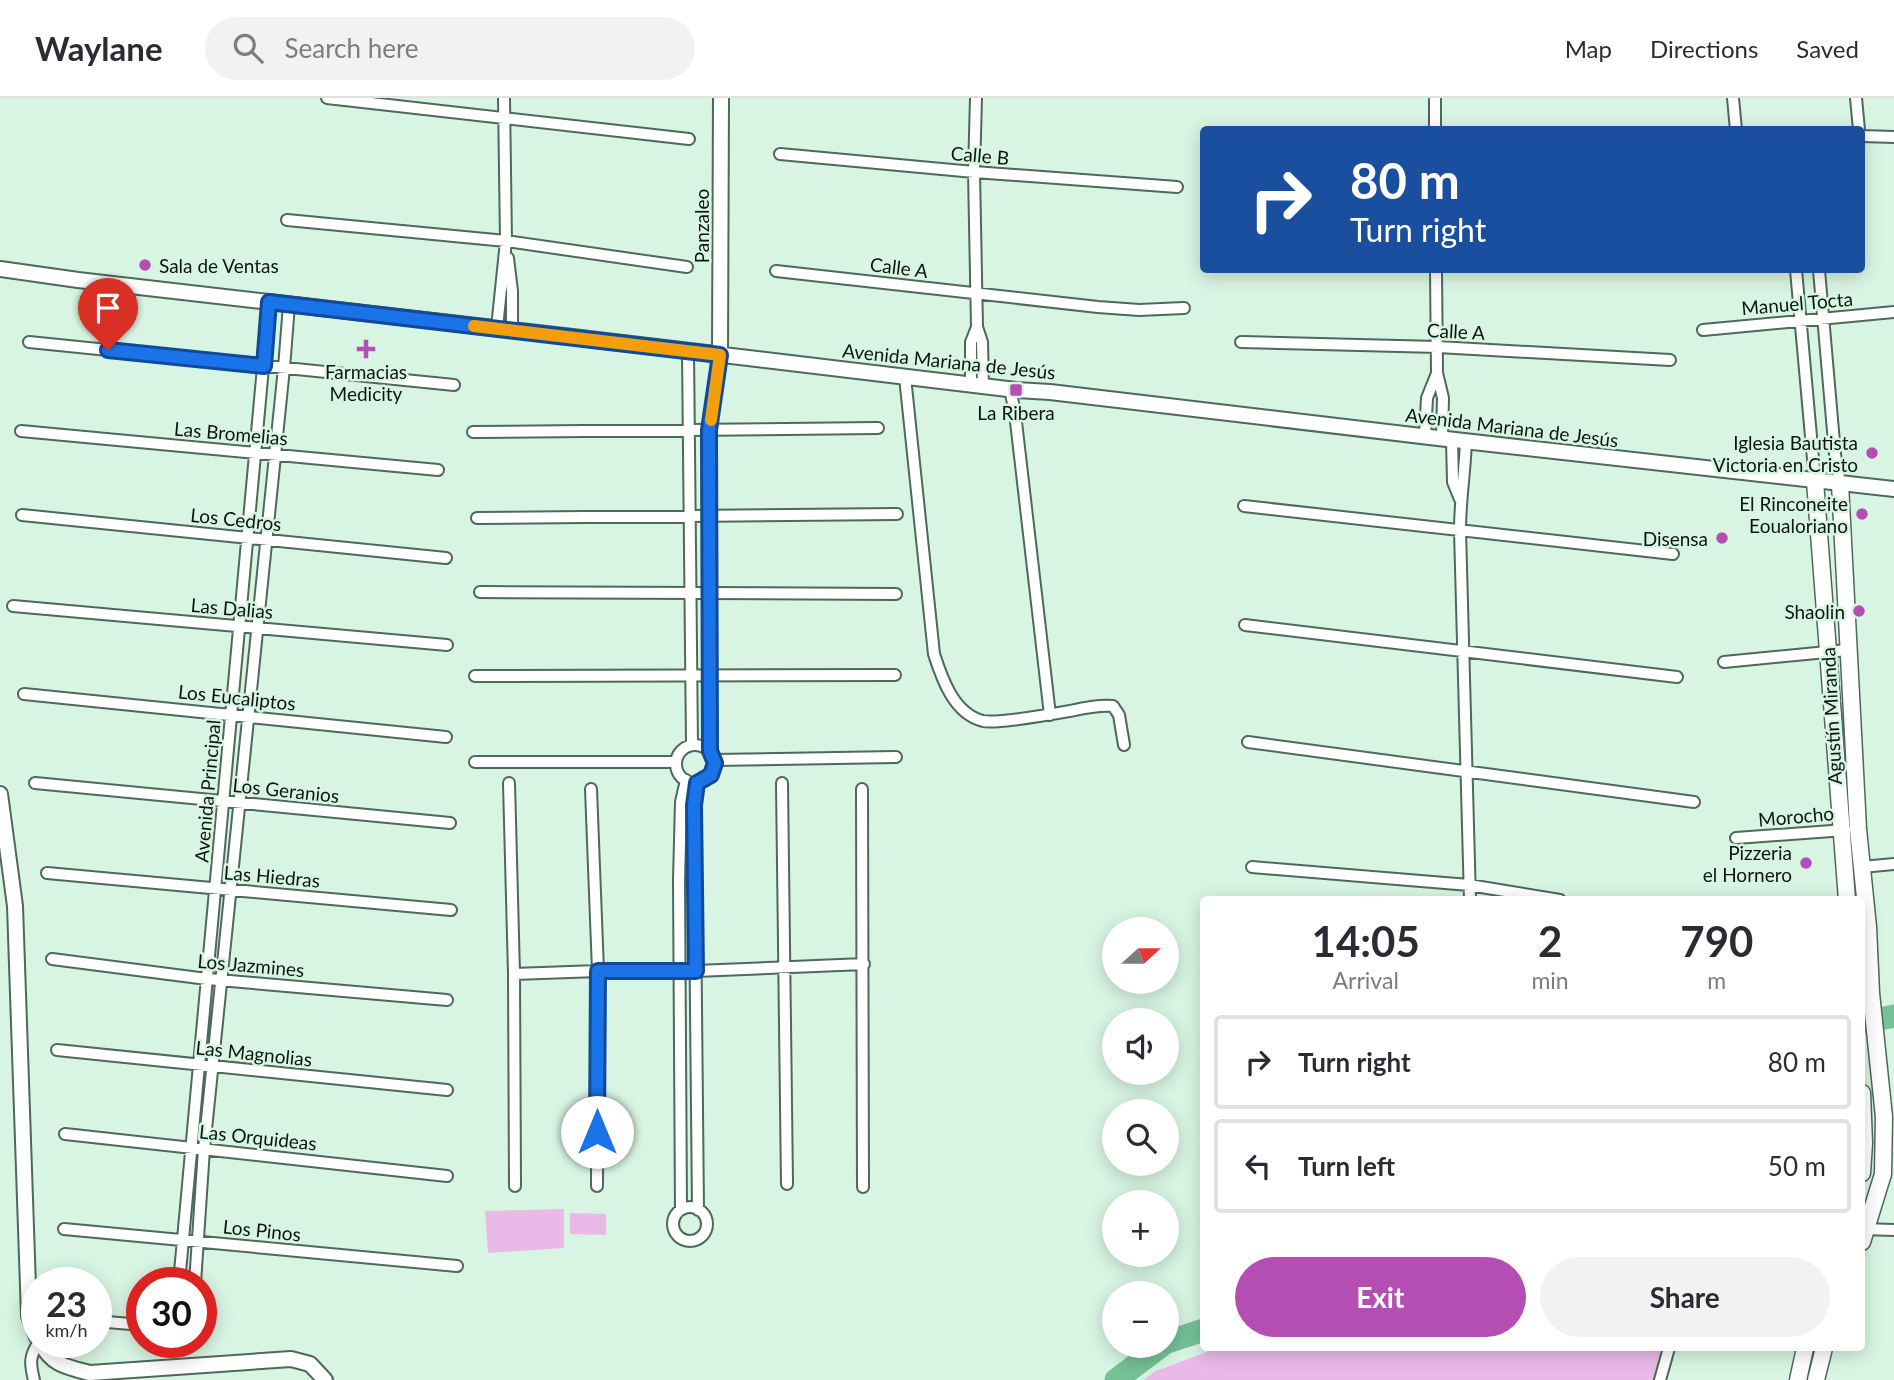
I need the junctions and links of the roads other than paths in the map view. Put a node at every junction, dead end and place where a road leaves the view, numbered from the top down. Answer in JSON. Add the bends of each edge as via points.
{"nodes":[{"id":1,"x":327,"y":98,"type":"edge"},
{"id":2,"x":504,"y":98,"type":"edge"},
{"id":3,"x":721,"y":98,"type":"edge"},
{"id":4,"x":976,"y":98,"type":"edge"},
{"id":5,"x":1435,"y":98,"type":"edge"},
{"id":6,"x":1733,"y":98,"type":"edge"},
{"id":7,"x":1856,"y":98,"type":"edge"},
{"id":8,"x":506,"y":118,"type":"junction"},
{"id":9,"x":1435,"y":126,"type":"edge"},
{"id":10,"x":1736,"y":126,"type":"edge"},
{"id":11,"x":1859,"y":126,"type":"edge"},
{"id":12,"x":1865,"y":136,"type":"edge"},
{"id":13,"x":1894,"y":137,"type":"edge"},
{"id":14,"x":689,"y":139,"type":"dead end"},
{"id":15,"x":780,"y":154,"type":"dead end"},
{"id":16,"x":974,"y":172,"type":"junction"},
{"id":17,"x":1177,"y":187,"type":"dead end"},
{"id":18,"x":287,"y":220,"type":"dead end"},
{"id":19,"x":506,"y":241,"type":"junction"},
{"id":20,"x":687,"y":267,"type":"dead end"},
{"id":21,"x":0,"y":269,"type":"edge"},
{"id":22,"x":776,"y":271,"type":"dead end"},
{"id":23,"x":1436,"y":273,"type":"edge"},
{"id":24,"x":1796,"y":273,"type":"edge"},
{"id":25,"x":1819,"y":273,"type":"edge"},
{"id":26,"x":977,"y":294,"type":"junction"},
{"id":27,"x":269,"y":302,"type":"junction"},
{"id":28,"x":289,"y":305,"type":"junction"},
{"id":29,"x":1184,"y":309,"type":"dead end"},
{"id":30,"x":1894,"y":312,"type":"edge"},
{"id":31,"x":1823,"y":318,"type":"junction"},
{"id":32,"x":1800,"y":320,"type":"junction"},
{"id":33,"x":504,"y":329,"type":"junction"},
{"id":34,"x":1703,"y":330,"type":"dead end"},
{"id":35,"x":29,"y":342,"type":"dead end"},
{"id":36,"x":1241,"y":342,"type":"dead end"},
{"id":37,"x":1438,"y":347,"type":"junction"},
{"id":38,"x":688,"y":351,"type":"junction"},
{"id":39,"x":720,"y":355,"type":"junction"},
{"id":40,"x":1670,"y":360,"type":"dead end"},
{"id":41,"x":264,"y":366,"type":"junction"},
{"id":42,"x":284,"y":368,"type":"junction"},
{"id":43,"x":1437,"y":373,"type":"junction"},
{"id":44,"x":905,"y":377,"type":"junction"},
{"id":45,"x":454,"y":385,"type":"dead end"},
{"id":46,"x":977,"y":385,"type":"junction"},
{"id":47,"x":1010,"y":389,"type":"junction"},
{"id":48,"x":878,"y":428,"type":"dead end"},
{"id":49,"x":709,"y":430,"type":"junction"},
{"id":50,"x":21,"y":431,"type":"dead end"},
{"id":51,"x":688,"y":431,"type":"junction"},
{"id":52,"x":473,"y":432,"type":"dead end"},
{"id":53,"x":1425,"y":436,"type":"junction"},
{"id":54,"x":1453,"y":440,"type":"junction"},
{"id":55,"x":256,"y":453,"type":"junction"},
{"id":56,"x":275,"y":455,"type":"junction"},
{"id":57,"x":438,"y":470,"type":"dead end"},
{"id":58,"x":1815,"y":481,"type":"junction"},
{"id":59,"x":1840,"y":484,"type":"junction"},
{"id":60,"x":1894,"y":489,"type":"edge"},
{"id":61,"x":1244,"y":506,"type":"dead end"},
{"id":62,"x":897,"y":514,"type":"dead end"},
{"id":63,"x":22,"y":515,"type":"dead end"},
{"id":64,"x":709,"y":515,"type":"junction"},
{"id":65,"x":691,"y":516,"type":"junction"},
{"id":66,"x":477,"y":518,"type":"dead end"},
{"id":67,"x":1460,"y":530,"type":"junction"},
{"id":68,"x":248,"y":538,"type":"junction"},
{"id":69,"x":267,"y":540,"type":"junction"},
{"id":70,"x":1673,"y":554,"type":"dead end"},
{"id":71,"x":446,"y":558,"type":"dead end"},
{"id":72,"x":480,"y":592,"type":"dead end"},
{"id":73,"x":691,"y":593,"type":"junction"},
{"id":74,"x":711,"y":593,"type":"junction"},
{"id":75,"x":896,"y":594,"type":"dead end"},
{"id":76,"x":13,"y":606,"type":"dead end"},
{"id":77,"x":1245,"y":625,"type":"dead end"},
{"id":78,"x":240,"y":626,"type":"junction"},
{"id":79,"x":257,"y":628,"type":"junction"},
{"id":80,"x":447,"y":645,"type":"dead end"},
{"id":81,"x":1462,"y":650,"type":"junction"},
{"id":82,"x":1847,"y":650,"type":"junction"},
{"id":83,"x":1827,"y":651,"type":"junction"},
{"id":84,"x":1724,"y":662,"type":"dead end"},
{"id":85,"x":710,"y":675,"type":"junction"},
{"id":86,"x":895,"y":675,"type":"dead end"},
{"id":87,"x":475,"y":676,"type":"dead end"},
{"id":88,"x":692,"y":676,"type":"junction"},
{"id":89,"x":1677,"y":677,"type":"dead end"},
{"id":90,"x":24,"y":694,"type":"dead end"},
{"id":91,"x":232,"y":714,"type":"junction"},
{"id":92,"x":1050,"y":715,"type":"junction"},
{"id":93,"x":248,"y":716,"type":"junction"},
{"id":94,"x":446,"y":737,"type":"dead end"},
{"id":95,"x":1248,"y":742,"type":"dead end"},
{"id":96,"x":692,"y":745,"type":"junction"},
{"id":97,"x":1124,"y":745,"type":"dead end"},
{"id":98,"x":712,"y":755,"type":"junction"},
{"id":99,"x":896,"y":757,"type":"dead end"},
{"id":100,"x":475,"y":762,"type":"dead end"},
{"id":101,"x":676,"y":762,"type":"junction"},
{"id":102,"x":1468,"y":770,"type":"junction"},
{"id":103,"x":692,"y":782,"type":"junction"},
{"id":104,"x":34,"y":783,"type":"dead end"},
{"id":105,"x":509,"y":783,"type":"dead end"},
{"id":106,"x":782,"y":783,"type":"dead end"},
{"id":107,"x":591,"y":789,"type":"dead end"},
{"id":108,"x":862,"y":789,"type":"dead end"},
{"id":109,"x":0,"y":794,"type":"edge"},
{"id":110,"x":224,"y":801,"type":"junction"},
{"id":111,"x":1693,"y":802,"type":"dead end"},
{"id":112,"x":240,"y":803,"type":"junction"},
{"id":113,"x":450,"y":823,"type":"dead end"},
{"id":114,"x":1858,"y":829,"type":"junction"},
{"id":115,"x":1840,"y":830,"type":"junction"},
{"id":116,"x":1736,"y":838,"type":"dead end"},
{"id":117,"x":1894,"y":864,"type":"edge"},
{"id":118,"x":1252,"y":866,"type":"dead end"},
{"id":119,"x":1863,"y":867,"type":"junction"},
{"id":120,"x":47,"y":873,"type":"dead end"},
{"id":121,"x":679,"y":880,"type":"junction"},
{"id":122,"x":695,"y":881,"type":"junction"},
{"id":123,"x":1469,"y":884,"type":"junction"},
{"id":124,"x":216,"y":889,"type":"junction"},
{"id":125,"x":231,"y":890,"type":"junction"},
{"id":126,"x":1469,"y":896,"type":"edge"},
{"id":127,"x":1537,"y":896,"type":"edge"},
{"id":128,"x":1846,"y":896,"type":"edge"},
{"id":129,"x":1865,"y":896,"type":"edge"},
{"id":130,"x":1865,"y":898,"type":"edge"},
{"id":131,"x":451,"y":910,"type":"dead end"},
{"id":132,"x":52,"y":960,"type":"dead end"},
{"id":133,"x":864,"y":964,"type":"junction"},
{"id":134,"x":783,"y":968,"type":"junction"},
{"id":135,"x":598,"y":971,"type":"junction"},
{"id":136,"x":696,"y":971,"type":"junction"},
{"id":137,"x":679,"y":972,"type":"junction"},
{"id":138,"x":514,"y":974,"type":"junction"},
{"id":139,"x":207,"y":979,"type":"junction"},
{"id":140,"x":221,"y":981,"type":"junction"},
{"id":141,"x":447,"y":1000,"type":"dead end"},
{"id":142,"x":57,"y":1050,"type":"dead end"},
{"id":143,"x":199,"y":1065,"type":"junction"},
{"id":144,"x":213,"y":1066,"type":"junction"},
{"id":145,"x":698,"y":1078,"type":"junction"},
{"id":146,"x":681,"y":1079,"type":"junction"},
{"id":147,"x":447,"y":1090,"type":"dead end"},
{"id":148,"x":65,"y":1134,"type":"dead end"},
{"id":149,"x":191,"y":1147,"type":"junction"},
{"id":150,"x":204,"y":1149,"type":"junction"},
{"id":151,"x":447,"y":1175,"type":"dead end"},
{"id":152,"x":787,"y":1184,"type":"dead end"},
{"id":153,"x":514,"y":1186,"type":"dead end"},
{"id":154,"x":597,"y":1186,"type":"dead end"},
{"id":155,"x":863,"y":1187,"type":"dead end"},
{"id":156,"x":681,"y":1210,"type":"junction"},
{"id":157,"x":698,"y":1210,"type":"junction"},
{"id":158,"x":64,"y":1229,"type":"dead end"},
{"id":159,"x":1865,"y":1230,"type":"edge"},
{"id":160,"x":1894,"y":1230,"type":"edge"},
{"id":161,"x":1865,"y":1233,"type":"edge"},
{"id":162,"x":183,"y":1240,"type":"junction"},
{"id":163,"x":197,"y":1241,"type":"junction"},
{"id":164,"x":457,"y":1266,"type":"dead end"},
{"id":165,"x":27,"y":1267,"type":"edge"},
{"id":166,"x":180,"y":1267,"type":"edge"},
{"id":167,"x":196,"y":1267,"type":"edge"},
{"id":168,"x":1668,"y":1351,"type":"edge"},
{"id":169,"x":1804,"y":1351,"type":"edge"},
{"id":170,"x":1823,"y":1351,"type":"edge"},
{"id":171,"x":31,"y":1358,"type":"edge"},
{"id":172,"x":50,"y":1358,"type":"edge"},
{"id":173,"x":34,"y":1380,"type":"edge"},
{"id":174,"x":325,"y":1380,"type":"edge"},
{"id":175,"x":1660,"y":1380,"type":"edge"},
{"id":176,"x":1798,"y":1380,"type":"edge"},
{"id":177,"x":1816,"y":1380,"type":"edge"}],
"edges":[{"from":1,"to":8,"type":"street"},
{"from":2,"to":8,"type":"street"},
{"from":3,"to":39,"type":"street","name":"Panzaleo"},
{"from":4,"to":16,"type":"street"},
{"from":5,"to":9,"type":"street"},
{"from":6,"to":10,"type":"street"},
{"from":7,"to":11,"type":"street"},
{"from":8,"to":14,"type":"street"},
{"from":8,"to":19,"type":"street"},
{"from":12,"to":13,"type":"street"},
{"from":15,"to":16,"type":"street","name":"Calle B"},
{"from":16,"to":17,"type":"street","name":"Calle B"},
{"from":16,"to":26,"type":"street"},
{"from":18,"to":19,"type":"street"},
{"from":19,"to":20,"type":"street"},
{"from":19,"to":33,"type":"street","via":[[512,291]]},
{"from":21,"to":27,"type":"street","name":"Avenida Mariana de Jesús"},
{"from":22,"to":26,"type":"street","name":"Calle A"},
{"from":23,"to":37,"type":"street"},
{"from":24,"to":32,"type":"street","name":"Agustín Miranda"},
{"from":25,"to":31,"type":"street","name":"Agustín Miranda"},
{"from":26,"to":29,"type":"street","name":"Calle A","via":[[1139,310]]},
{"from":26,"to":46,"type":"street","via":[[982,342]]},
{"from":27,"to":28,"type":"street","name":"Avenida Mariana de Jesús"},
{"from":27,"to":41,"type":"street","name":"Avenida Principal"},
{"from":28,"to":33,"type":"street","name":"Avenida Mariana de Jesús"},
{"from":28,"to":42,"type":"street","name":"Avenida Principal"},
{"from":30,"to":31,"type":"street","name":"Manuel Tocta"},
{"from":31,"to":32,"type":"street","name":"Manuel Tocta"},
{"from":31,"to":59,"type":"street","name":"Agustín Miranda"},
{"from":32,"to":34,"type":"street","name":"Manuel Tocta"},
{"from":32,"to":58,"type":"street","name":"Agustín Miranda"},
{"from":33,"to":38,"type":"street","name":"Avenida Mariana de Jesús"},
{"from":35,"to":41,"type":"street"},
{"from":36,"to":37,"type":"street","name":"Calle A"},
{"from":37,"to":40,"type":"street","name":"Calle A"},
{"from":37,"to":43,"type":"street"},
{"from":38,"to":39,"type":"street","name":"Avenida Mariana de Jesús"},
{"from":38,"to":51,"type":"street"},
{"from":39,"to":44,"type":"street","name":"Avenida Mariana de Jesús"},
{"from":39,"to":49,"type":"street"},
{"from":41,"to":42,"type":"street"},
{"from":41,"to":55,"type":"street","name":"Avenida Principal"},
{"from":42,"to":45,"type":"street"},
{"from":42,"to":56,"type":"street","name":"Avenida Principal"},
{"from":43,"to":53,"type":"street","via":[[1427,398]]},
{"from":43,"to":54,"type":"street"},
{"from":44,"to":46,"type":"street","name":"Avenida Mariana de Jesús"},
{"from":44,"to":92,"type":"street","via":[[934,654],[942,680],[972,716],[986,722]]},
{"from":46,"to":47,"type":"street","name":"Avenida Mariana de Jesús"},
{"from":47,"to":53,"type":"street","name":"Avenida Mariana de Jesús"},
{"from":47,"to":92,"type":"street"},
{"from":48,"to":49,"type":"street"},
{"from":49,"to":51,"type":"street"},
{"from":49,"to":64,"type":"street"},
{"from":50,"to":55,"type":"street","name":"Las Bromelias"},
{"from":51,"to":52,"type":"street"},
{"from":51,"to":65,"type":"street"},
{"from":53,"to":54,"type":"street","name":"Avenida Mariana de Jesús"},
{"from":54,"to":58,"type":"street","name":"Avenida Mariana de Jesús"},
{"from":54,"to":67,"type":"street"},
{"from":55,"to":56,"type":"street","name":"Las Bromelias"},
{"from":55,"to":68,"type":"street","name":"Avenida Principal"},
{"from":56,"to":57,"type":"street","name":"Las Bromelias"},
{"from":56,"to":69,"type":"street","name":"Avenida Principal"},
{"from":58,"to":59,"type":"street","name":"Avenida Mariana de Jesús"},
{"from":58,"to":83,"type":"main road","name":"Agustín Miranda"},
{"from":59,"to":60,"type":"street","name":"Avenida Mariana de Jesús"},
{"from":59,"to":82,"type":"main road","name":"Agustín Miranda"},
{"from":61,"to":67,"type":"street"},
{"from":62,"to":64,"type":"street"},
{"from":63,"to":68,"type":"street","name":"Los Cedros"},
{"from":64,"to":65,"type":"street"},
{"from":64,"to":74,"type":"street"},
{"from":65,"to":66,"type":"street"},
{"from":65,"to":73,"type":"street"},
{"from":67,"to":70,"type":"street"},
{"from":67,"to":81,"type":"street"},
{"from":68,"to":69,"type":"street","name":"Los Cedros"},
{"from":68,"to":78,"type":"street","name":"Avenida Principal"},
{"from":69,"to":71,"type":"street","name":"Los Cedros"},
{"from":69,"to":79,"type":"street","name":"Avenida Principal"},
{"from":72,"to":73,"type":"street"},
{"from":73,"to":74,"type":"street"},
{"from":73,"to":88,"type":"street"},
{"from":74,"to":75,"type":"street"},
{"from":74,"to":85,"type":"street"},
{"from":76,"to":78,"type":"street","name":"Las Dalias"},
{"from":77,"to":81,"type":"street"},
{"from":78,"to":79,"type":"street","name":"Las Dalias"},
{"from":78,"to":91,"type":"street","name":"Avenida Principal"},
{"from":79,"to":80,"type":"street","name":"Las Dalias"},
{"from":79,"to":93,"type":"street","name":"Avenida Principal"},
{"from":81,"to":89,"type":"street"},
{"from":81,"to":102,"type":"street"},
{"from":82,"to":83,"type":"street"},
{"from":82,"to":114,"type":"main road","name":"Agustín Miranda"},
{"from":83,"to":84,"type":"street"},
{"from":83,"to":115,"type":"main road","name":"Agustín Miranda"},
{"from":85,"to":86,"type":"street"},
{"from":85,"to":88,"type":"street"},
{"from":85,"to":98,"type":"street"},
{"from":87,"to":88,"type":"street"},
{"from":88,"to":96,"type":"street"},
{"from":90,"to":91,"type":"street","name":"Los Eucaliptos"},
{"from":91,"to":93,"type":"street","name":"Los Eucaliptos"},
{"from":91,"to":110,"type":"street","name":"Avenida Principal"},
{"from":92,"to":97,"type":"street","via":[[1113,706]]},
{"from":93,"to":94,"type":"street","name":"Los Eucaliptos"},
{"from":93,"to":112,"type":"street","name":"Avenida Principal"},
{"from":95,"to":102,"type":"street"},
{"from":96,"to":98,"type":"street","via":[[705,747]]},
{"from":96,"to":101,"type":"street","via":[[681,750]]},
{"from":98,"to":99,"type":"street"},
{"from":98,"to":103,"type":"street","via":[[711,775]]},
{"from":100,"to":101,"type":"street"},
{"from":101,"to":103,"type":"street","via":[[679,774]]},
{"from":102,"to":111,"type":"street"},
{"from":102,"to":123,"type":"street"},
{"from":103,"to":121,"type":"street","via":[[681,802]]},
{"from":103,"to":122,"type":"street"},
{"from":104,"to":110,"type":"street","name":"Los Geranios"},
{"from":105,"to":138,"type":"street"},
{"from":106,"to":134,"type":"street"},
{"from":107,"to":135,"type":"street"},
{"from":108,"to":133,"type":"street"},
{"from":109,"to":165,"type":"street","via":[[15,906]]},
{"from":110,"to":112,"type":"street","name":"Los Geranios"},
{"from":110,"to":124,"type":"street","name":"Avenida Principal"},
{"from":112,"to":113,"type":"street","name":"Los Geranios"},
{"from":112,"to":125,"type":"street","name":"Avenida Principal"},
{"from":114,"to":115,"type":"street","name":"Morocho"},
{"from":114,"to":119,"type":"main road","name":"Agustín Miranda"},
{"from":115,"to":116,"type":"street","name":"Morocho"},
{"from":115,"to":128,"type":"main road","name":"Agustín Miranda"},
{"from":117,"to":119,"type":"street"},
{"from":118,"to":123,"type":"street"},
{"from":119,"to":129,"type":"main road","name":"Agustín Miranda"},
{"from":120,"to":124,"type":"street","name":"Las Hiedras"},
{"from":121,"to":122,"type":"street"},
{"from":121,"to":137,"type":"street"},
{"from":122,"to":136,"type":"street"},
{"from":123,"to":126,"type":"street"},
{"from":123,"to":127,"type":"street"},
{"from":124,"to":125,"type":"street","name":"Las Hiedras"},
{"from":124,"to":139,"type":"street","name":"Avenida Principal"},
{"from":125,"to":131,"type":"street","name":"Las Hiedras"},
{"from":125,"to":140,"type":"street","name":"Avenida Principal"},
{"from":130,"to":159,"type":"main road","name":"Agustín Miranda","via":[[1885,1145],[1882,1174]]},
{"from":132,"to":139,"type":"street","name":"Los Jazmines"},
{"from":133,"to":134,"type":"street"},
{"from":133,"to":155,"type":"street"},
{"from":134,"to":136,"type":"street"},
{"from":134,"to":152,"type":"street"},
{"from":135,"to":137,"type":"street"},
{"from":135,"to":138,"type":"street"},
{"from":135,"to":154,"type":"street"},
{"from":136,"to":137,"type":"street"},
{"from":136,"to":145,"type":"street"},
{"from":137,"to":146,"type":"street"},
{"from":138,"to":153,"type":"street"},
{"from":139,"to":140,"type":"street","name":"Los Jazmines"},
{"from":139,"to":143,"type":"street","name":"Avenida Principal"},
{"from":140,"to":141,"type":"street","name":"Los Jazmines"},
{"from":140,"to":144,"type":"street","name":"Avenida Principal"},
{"from":142,"to":143,"type":"street","name":"Las Magnolias"},
{"from":143,"to":144,"type":"street","name":"Las Magnolias"},
{"from":143,"to":149,"type":"street","name":"Avenida Principal"},
{"from":144,"to":147,"type":"street","name":"Las Magnolias"},
{"from":144,"to":150,"type":"street","name":"Avenida Principal"},
{"from":145,"to":146,"type":"street"},
{"from":145,"to":157,"type":"street"},
{"from":146,"to":156,"type":"street"},
{"from":148,"to":149,"type":"street","name":"Las Orquideas"},
{"from":149,"to":150,"type":"street","name":"Las Orquideas"},
{"from":149,"to":162,"type":"street","name":"Avenida Principal"},
{"from":150,"to":151,"type":"street","name":"Las Orquideas"},
{"from":150,"to":163,"type":"street","name":"Avenida Principal"},
{"from":156,"to":157,"type":"street"},
{"from":156,"to":157,"type":"street","via":[[674,1219],[675,1230],[688,1241],[700,1238],[707,1228],[706,1217]]},
{"from":158,"to":162,"type":"street","name":"Los Pinos"},
{"from":160,"to":161,"type":"street"},
{"from":162,"to":163,"type":"street","name":"Los Pinos"},
{"from":162,"to":166,"type":"street","name":"Avenida Principal"},
{"from":163,"to":164,"type":"street","name":"Los Pinos"},
{"from":163,"to":167,"type":"street","name":"Avenida Principal"},
{"from":168,"to":175,"type":"street"},
{"from":169,"to":176,"type":"main road"},
{"from":170,"to":177,"type":"main road"},
{"from":171,"to":173,"type":"street"},
{"from":172,"to":174,"type":"street","via":[[90,1373],[291,1359],[310,1364]]}]}
